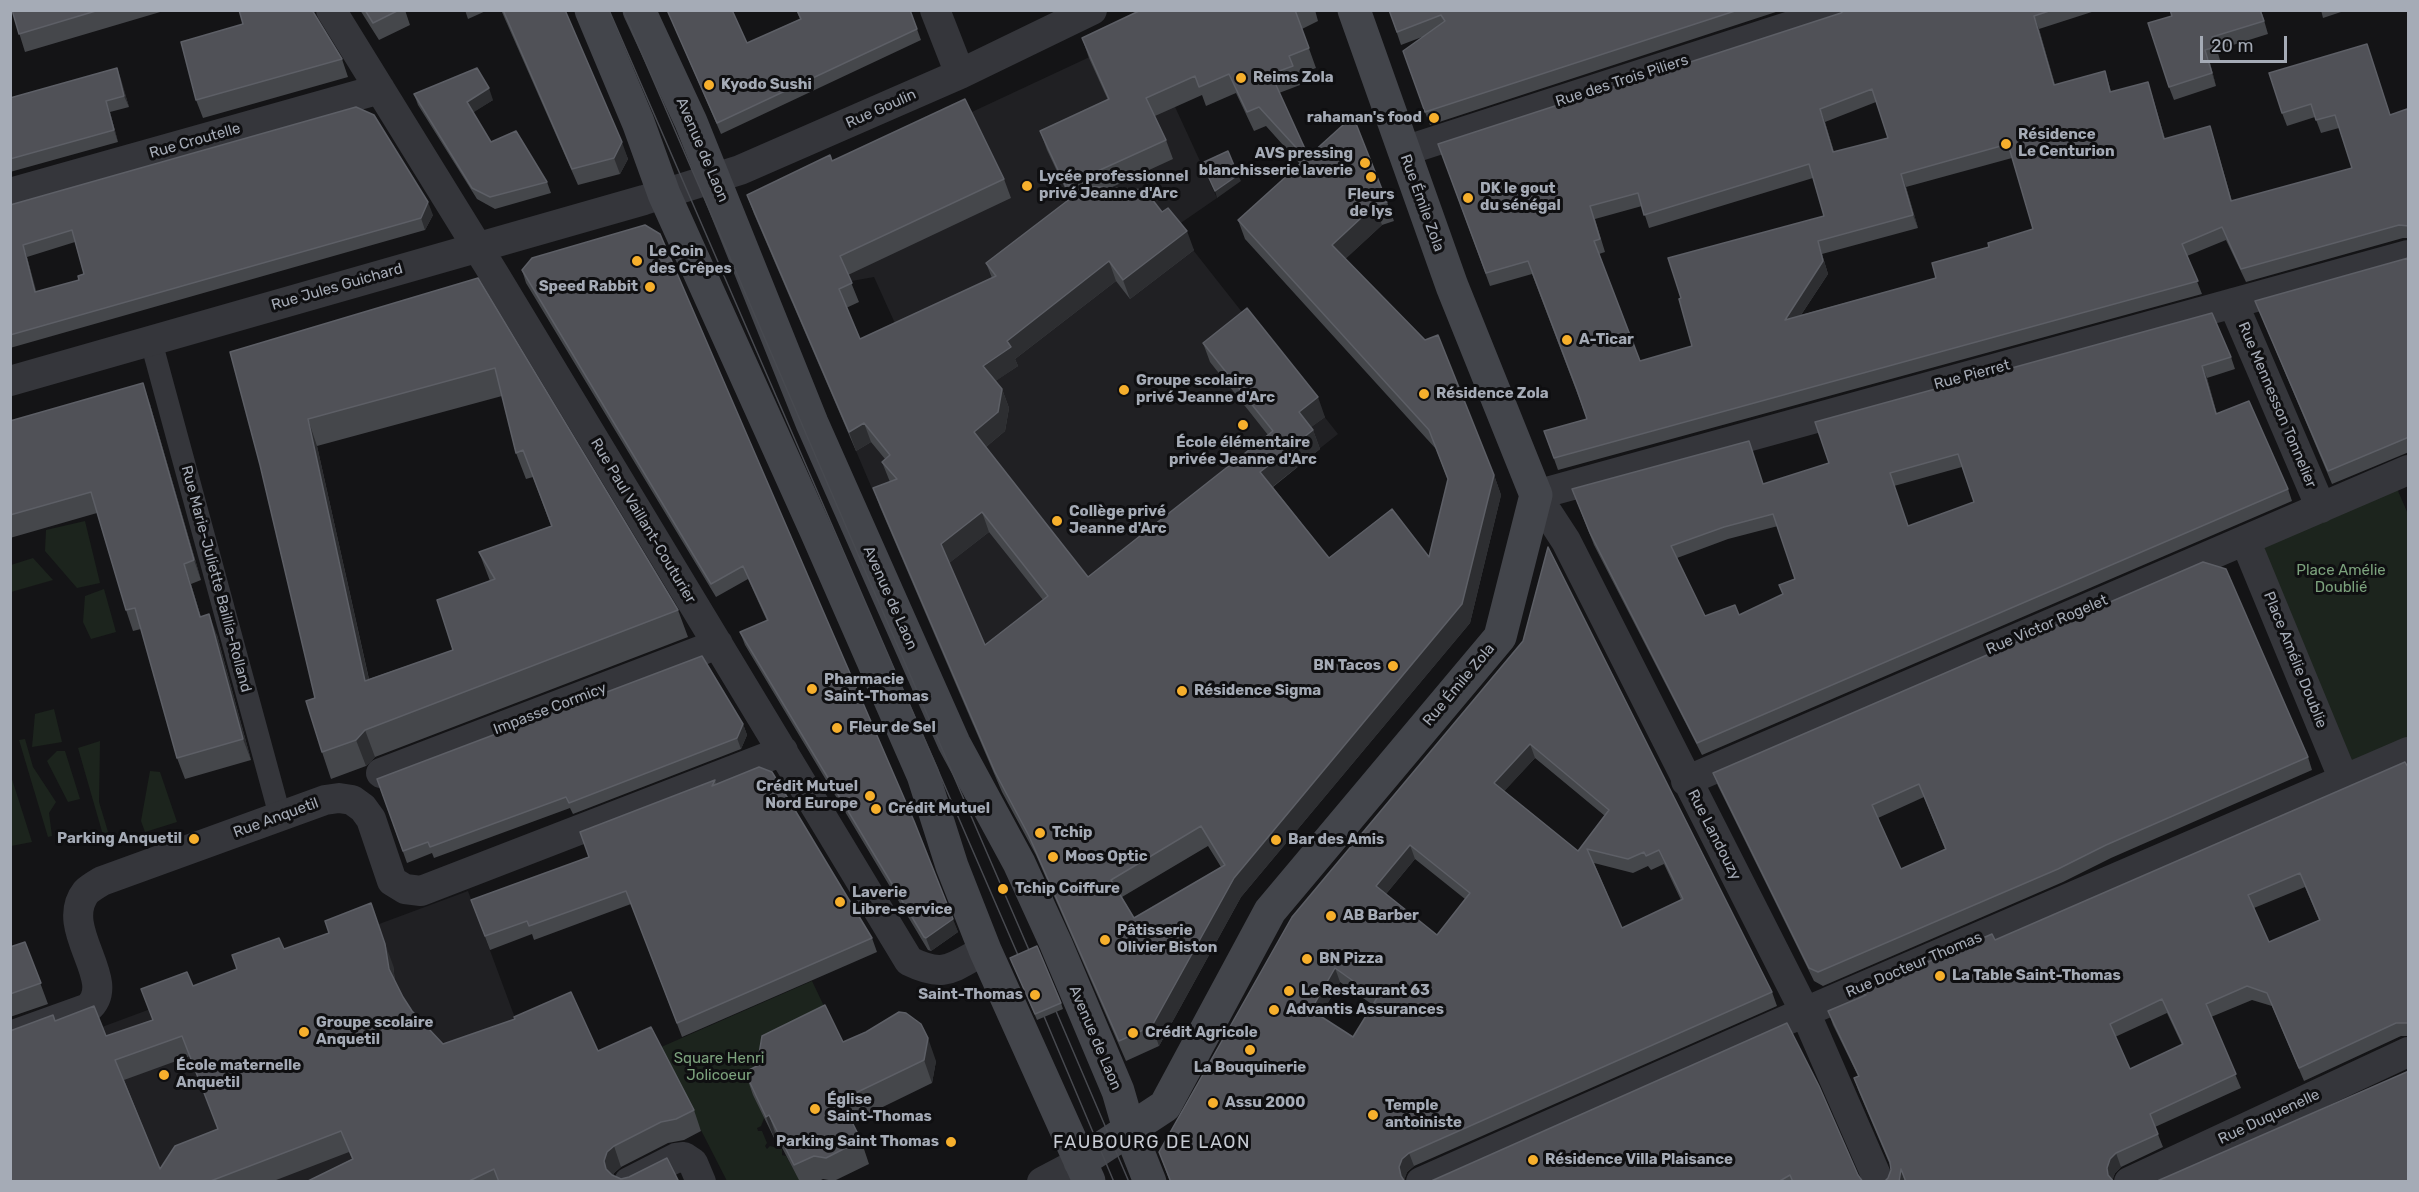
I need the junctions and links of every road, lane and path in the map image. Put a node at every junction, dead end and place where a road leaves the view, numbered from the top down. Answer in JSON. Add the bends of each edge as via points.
{"nodes":[{"id":1,"x":331,"y":10,"type":"edge"},
{"id":2,"x":591,"y":10,"type":"edge"},
{"id":3,"x":639,"y":10,"type":"edge"},
{"id":4,"x":935,"y":10,"type":"edge"},
{"id":5,"x":1092,"y":10,"type":"edge"},
{"id":6,"x":1354,"y":10,"type":"edge"},
{"id":7,"x":1840,"y":10,"type":"edge"},
{"id":8,"x":960,"y":74,"type":"junction"},
{"id":9,"x":380,"y":89,"type":"junction"},
{"id":10,"x":1404,"y":151,"type":"junction"},
{"id":11,"x":714,"y":178,"type":"junction"},
{"id":12,"x":10,"y":193,"type":"edge"},
{"id":13,"x":664,"y":194,"type":"junction"},
{"id":14,"x":477,"y":247,"type":"junction"},
{"id":15,"x":2409,"y":255,"type":"edge"},
{"id":16,"x":2233,"y":303,"type":"junction"},
{"id":17,"x":151,"y":341,"type":"junction"},
{"id":18,"x":10,"y":381,"type":"edge"},
{"id":19,"x":2406,"y":479,"type":"edge"},
{"id":20,"x":1536,"y":495,"type":"junction"},
{"id":21,"x":2321,"y":508,"type":"junction"},
{"id":22,"x":2245,"y":540,"type":"junction"},
{"id":23,"x":718,"y":644,"type":"junction"},
{"id":24,"x":783,"y":751,"type":"junction"},
{"id":25,"x":2409,"y":752,"type":"edge"},
{"id":26,"x":381,"y":773,"type":"dead end"},
{"id":27,"x":2344,"y":780,"type":"junction"},
{"id":28,"x":1686,"y":781,"type":"junction"},
{"id":29,"x":280,"y":816,"type":"junction"},
{"id":30,"x":985,"y":950,"type":"junction"},
{"id":31,"x":1804,"y":1012,"type":"junction"},
{"id":32,"x":10,"y":1036,"type":"edge"},
{"id":33,"x":2409,"y":1052,"type":"edge"},
{"id":34,"x":1129,"y":1129,"type":"junction"},
{"id":35,"x":1085,"y":1172,"type":"edge"},
{"id":36,"x":628,"y":1182,"type":"edge"},
{"id":37,"x":701,"y":1182,"type":"edge"},
{"id":38,"x":1042,"y":1182,"type":"edge"},
{"id":39,"x":1150,"y":1182,"type":"edge"},
{"id":40,"x":1421,"y":1182,"type":"edge"},
{"id":41,"x":1879,"y":1182,"type":"edge"},
{"id":42,"x":2129,"y":1182,"type":"edge"}],
"edges":[{"from":1,"to":9,"type":"street","name":"Rue Paul Vaillant-Couturier"},
{"from":2,"to":13,"type":"main road"},
{"from":3,"to":11,"type":"main road","name":"Avenue de Laon"},
{"from":4,"to":8,"type":"street"},
{"from":5,"to":8,"type":"street","name":"Rue Goulin"},
{"from":6,"to":10,"type":"main road","name":"Rue Émile Zola"},
{"from":7,"to":10,"type":"street","name":"Rue des Trois Piliers"},
{"from":8,"to":11,"type":"street","name":"Rue Goulin"},
{"from":9,"to":12,"type":"street","name":"Rue Croutelle"},
{"from":9,"to":14,"type":"street","name":"Rue Paul Vaillant-Couturier"},
{"from":10,"to":20,"type":"main road","name":"Rue Émile Zola","via":[[1452,286]]},
{"from":11,"to":13,"type":"street","name":"Rue Goulin"},
{"from":11,"to":34,"type":"main road","name":"Avenue de Laon","via":[[812,423],[954,743],[1019,863],[1056,944],[1118,1091]]},
{"from":13,"to":14,"type":"street","name":"Rue Jules Guichard"},
{"from":13,"to":30,"type":"main road","via":[[923,775],[952,866]]},
{"from":14,"to":17,"type":"street","name":"Rue Jules Guichard"},
{"from":14,"to":23,"type":"street","name":"Rue Paul Vaillant-Couturier"},
{"from":15,"to":16,"type":"street","name":"Rue Pierret"},
{"from":16,"to":20,"type":"street","name":"Rue Pierret"},
{"from":16,"to":21,"type":"street","name":"Rue Mennesson Tonnelier"},
{"from":17,"to":18,"type":"street","name":"Rue Jules Guichard"},
{"from":17,"to":29,"type":"street","name":"Rue Marie-Juliette Baillia-Rolland"},
{"from":19,"to":21,"type":"street","name":"Rue Victor Rogelet"},
{"from":20,"to":28,"type":"street","name":"Rue Landouzy","via":[[1566,541]]},
{"from":20,"to":34,"type":"main road","name":"Rue Émile Zola","via":[[1500,637],[1270,911],[1165,1106]]},
{"from":21,"to":22,"type":"street","name":"Rue Victor Rogelet"},
{"from":22,"to":27,"type":"street","name":"Place Amélie Doublie"},
{"from":22,"to":28,"type":"street","name":"Rue Victor Rogelet"},
{"from":23,"to":24,"type":"street","name":"Rue Paul Vaillant-Couturier"},
{"from":23,"to":26,"type":"street","name":"Impasse Cormicy"},
{"from":24,"to":29,"type":"street","name":"Rue Anquetil","via":[[421,891],[405,889],[392,881],[371,819],[352,800],[325,800]]},
{"from":24,"to":30,"type":"street","name":"Rue Paul Vaillant-Couturier","via":[[909,961],[928,970],[945,971]]},
{"from":25,"to":27,"type":"street","name":"Rue Docteur Thomas"},
{"from":27,"to":31,"type":"street","name":"Rue Docteur Thomas"},
{"from":28,"to":31,"type":"street","name":"Rue Landouzy"},
{"from":29,"to":32,"type":"street","name":"Rue Anquetil","via":[[102,881],[87,891],[79,907],[78,926],[97,982],[96,1001],[88,1008]]},
{"from":30,"to":35,"type":"main road"},
{"from":31,"to":40,"type":"street","name":"Rue Docteur Thomas"},
{"from":31,"to":41,"type":"street","name":"Rue Landouzy"},
{"from":33,"to":42,"type":"street","name":"Rue Duquenelle"},
{"from":34,"to":35,"type":"main road","name":"Rue Émile Zola"},
{"from":34,"to":39,"type":"main road","name":"Avenue de Laon"},
{"from":35,"to":38,"type":"street"},
{"from":36,"to":37,"type":"street","via":[[684,1156],[693,1163]]}]}
